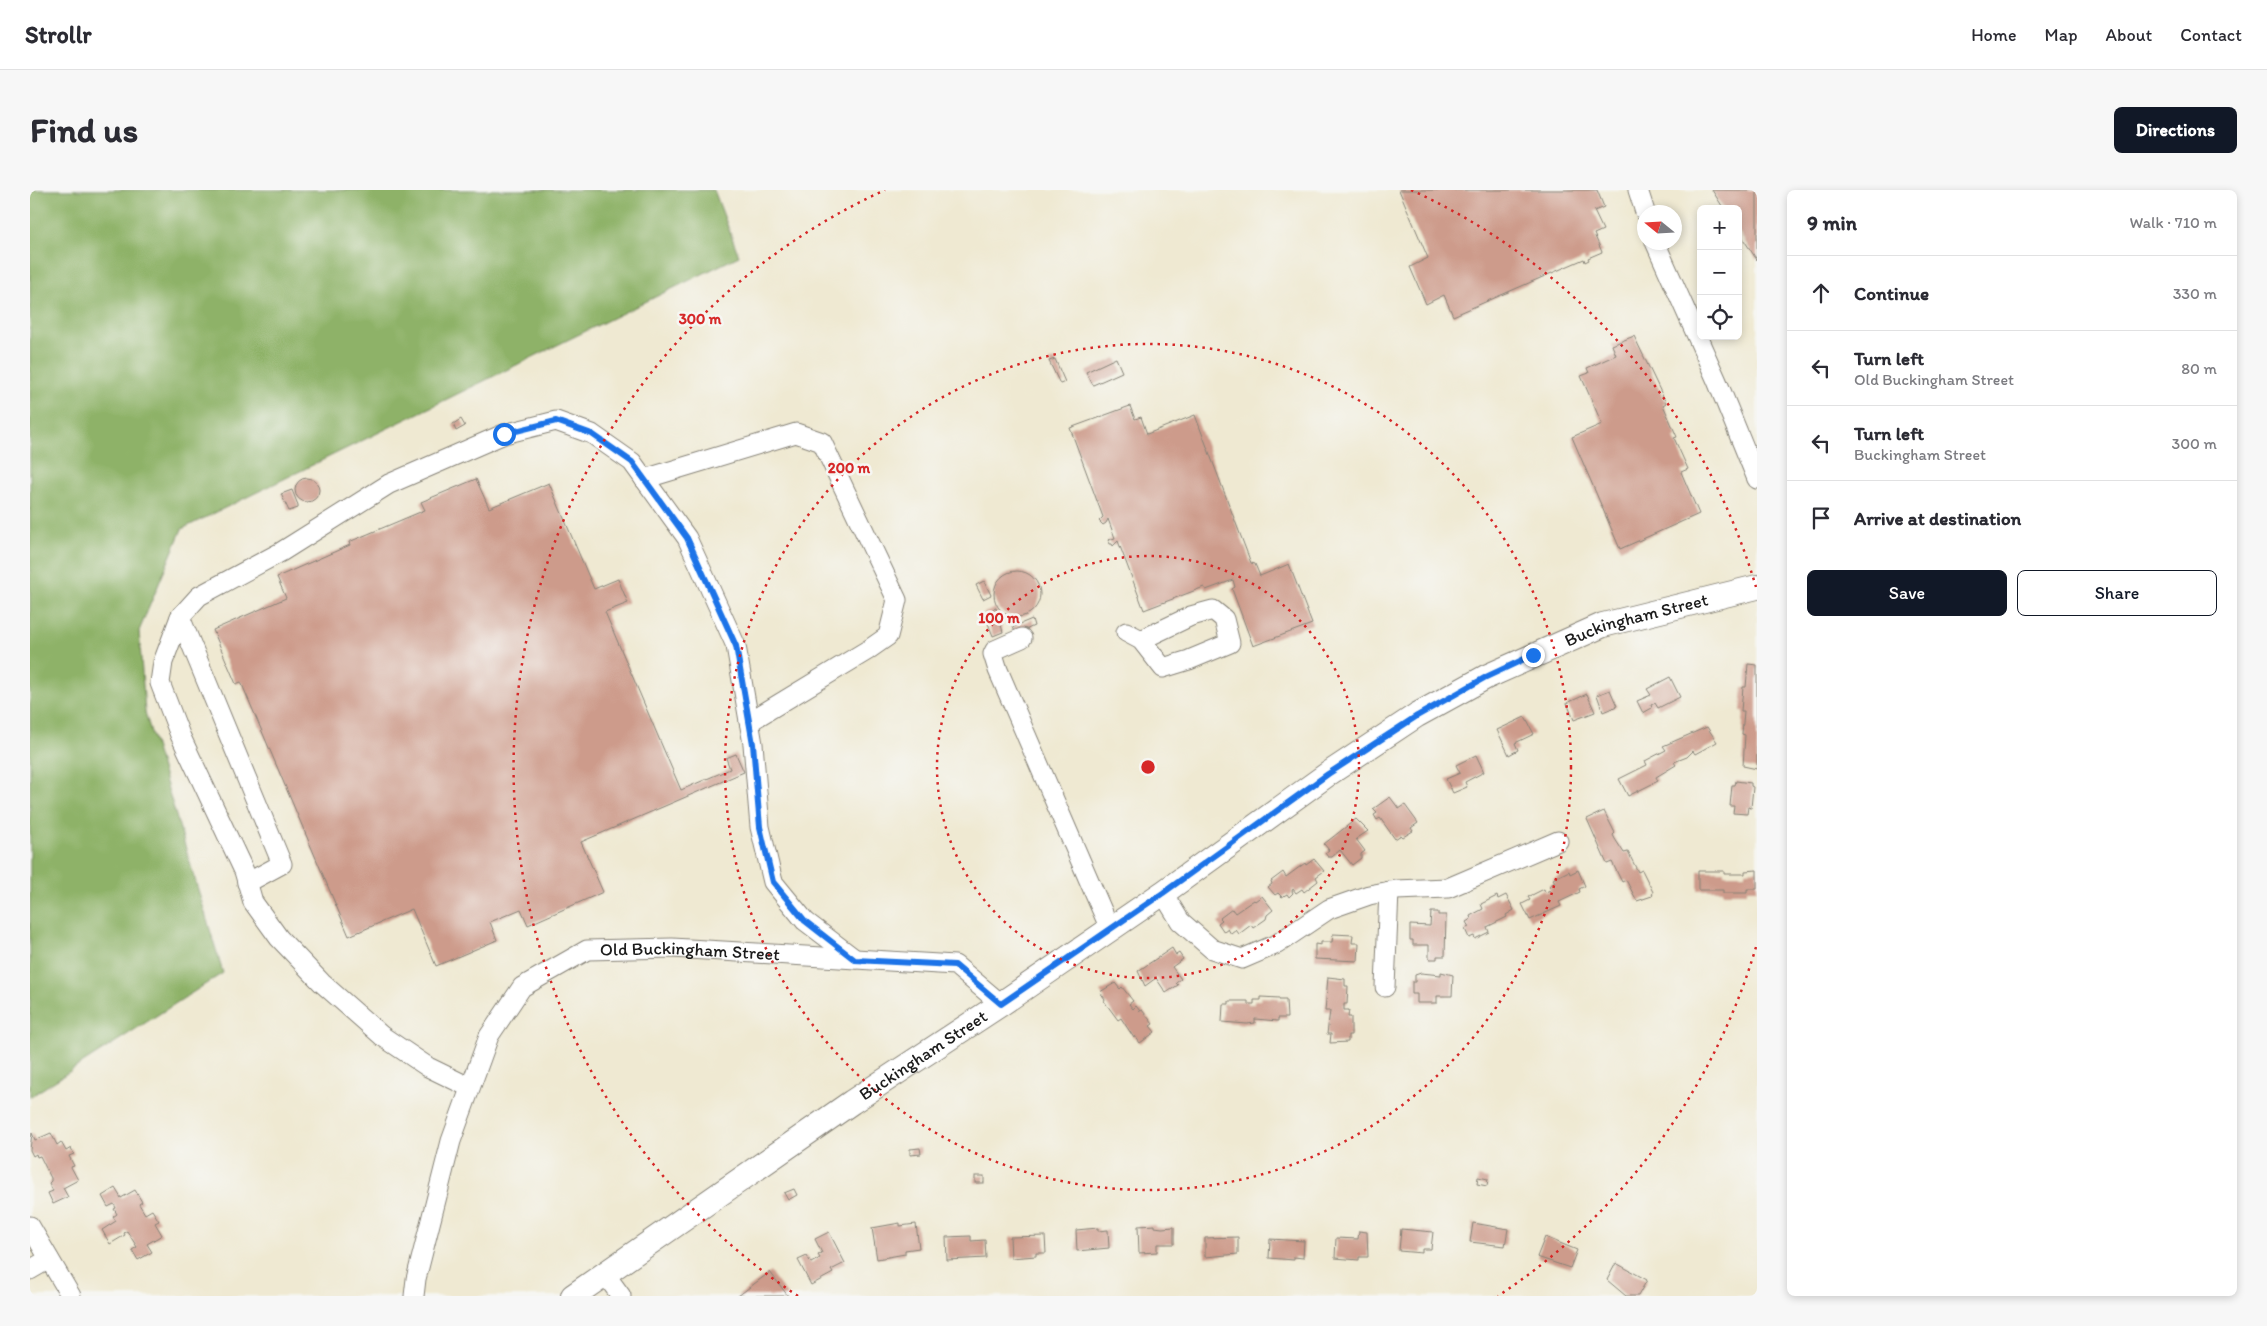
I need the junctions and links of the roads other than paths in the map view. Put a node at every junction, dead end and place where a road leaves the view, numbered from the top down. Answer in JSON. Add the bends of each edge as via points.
{"nodes":[{"id":1,"x":1638,"y":190,"type":"edge"},
{"id":2,"x":1643,"y":205,"type":"edge"},
{"id":3,"x":1659,"y":250,"type":"edge"},
{"id":4,"x":644,"y":479,"type":"junction"},
{"id":5,"x":1757,"y":479,"type":"edge"},
{"id":6,"x":1757,"y":587,"type":"edge"},
{"id":7,"x":180,"y":617,"type":"junction"},
{"id":8,"x":1022,"y":638,"type":"dead end"},
{"id":9,"x":749,"y":722,"type":"junction"},
{"id":10,"x":1558,"y":841,"type":"dead end"},
{"id":11,"x":247,"y":883,"type":"junction"},
{"id":12,"x":1389,"y":891,"type":"junction"},
{"id":13,"x":1163,"y":893,"type":"junction"},
{"id":14,"x":1110,"y":929,"type":"junction"},
{"id":15,"x":855,"y":960,"type":"junction"},
{"id":16,"x":1385,"y":987,"type":"dead end"},
{"id":17,"x":1001,"y":1004,"type":"junction"},
{"id":18,"x":469,"y":1087,"type":"junction"},
{"id":19,"x":30,"y":1226,"type":"edge"},
{"id":20,"x":49,"y":1259,"type":"junction"},
{"id":21,"x":30,"y":1270,"type":"edge"},
{"id":22,"x":605,"y":1274,"type":"junction"},
{"id":23,"x":70,"y":1296,"type":"edge"},
{"id":24,"x":414,"y":1296,"type":"edge"},
{"id":25,"x":573,"y":1296,"type":"edge"},
{"id":26,"x":621,"y":1296,"type":"edge"}],
"edges":[{"from":1,"to":2,"type":"street"},
{"from":3,"to":5,"type":"street"},
{"from":4,"to":7,"type":"street","via":[[632,462],[592,434],[556,421],[504,434],[389,484],[281,552],[199,596]]},
{"from":4,"to":9,"type":"street","via":[[687,538],[736,646]]},
{"from":4,"to":9,"type":"street","via":[[796,433],[822,442],[897,600],[888,636]]},
{"from":6,"to":13,"type":"main road","name":"Buckingham Street","via":[[1603,625],[1486,677],[1400,726],[1328,774]]},
{"from":7,"to":11,"type":"street","via":[[163,662],[160,683]]},
{"from":7,"to":11,"type":"street","via":[[282,864]]},
{"from":8,"to":14,"type":"street","via":[[995,650],[993,654]]},
{"from":9,"to":15,"type":"street","via":[[760,827],[773,882],[805,921]]},
{"from":10,"to":12,"type":"street","via":[[1448,888]]},
{"from":11,"to":18,"type":"street","via":[[252,902],[279,938],[322,983],[382,1036],[428,1067]]},
{"from":12,"to":13,"type":"street","via":[[1329,909],[1277,944],[1242,959],[1212,949],[1180,920]]},
{"from":12,"to":16,"type":"street"},
{"from":13,"to":14,"type":"main road","name":"Buckingham Street"},
{"from":14,"to":17,"type":"main road","name":"Buckingham Street"},
{"from":15,"to":17,"type":"street","name":"Old Buckingham Street","via":[[955,965]]},
{"from":15,"to":18,"type":"street","name":"Old Buckingham Street","via":[[672,948],[587,950],[522,987],[489,1036]]},
{"from":17,"to":22,"type":"main road","name":"Buckingham Street","via":[[852,1102]]},
{"from":18,"to":24,"type":"street","name":"Old Buckingham Street","via":[[451,1141]]},
{"from":19,"to":20,"type":"street"},
{"from":20,"to":21,"type":"street"},
{"from":20,"to":23,"type":"street"},
{"from":22,"to":25,"type":"main road","name":"Buckingham Street"},
{"from":22,"to":26,"type":"street"}]}
